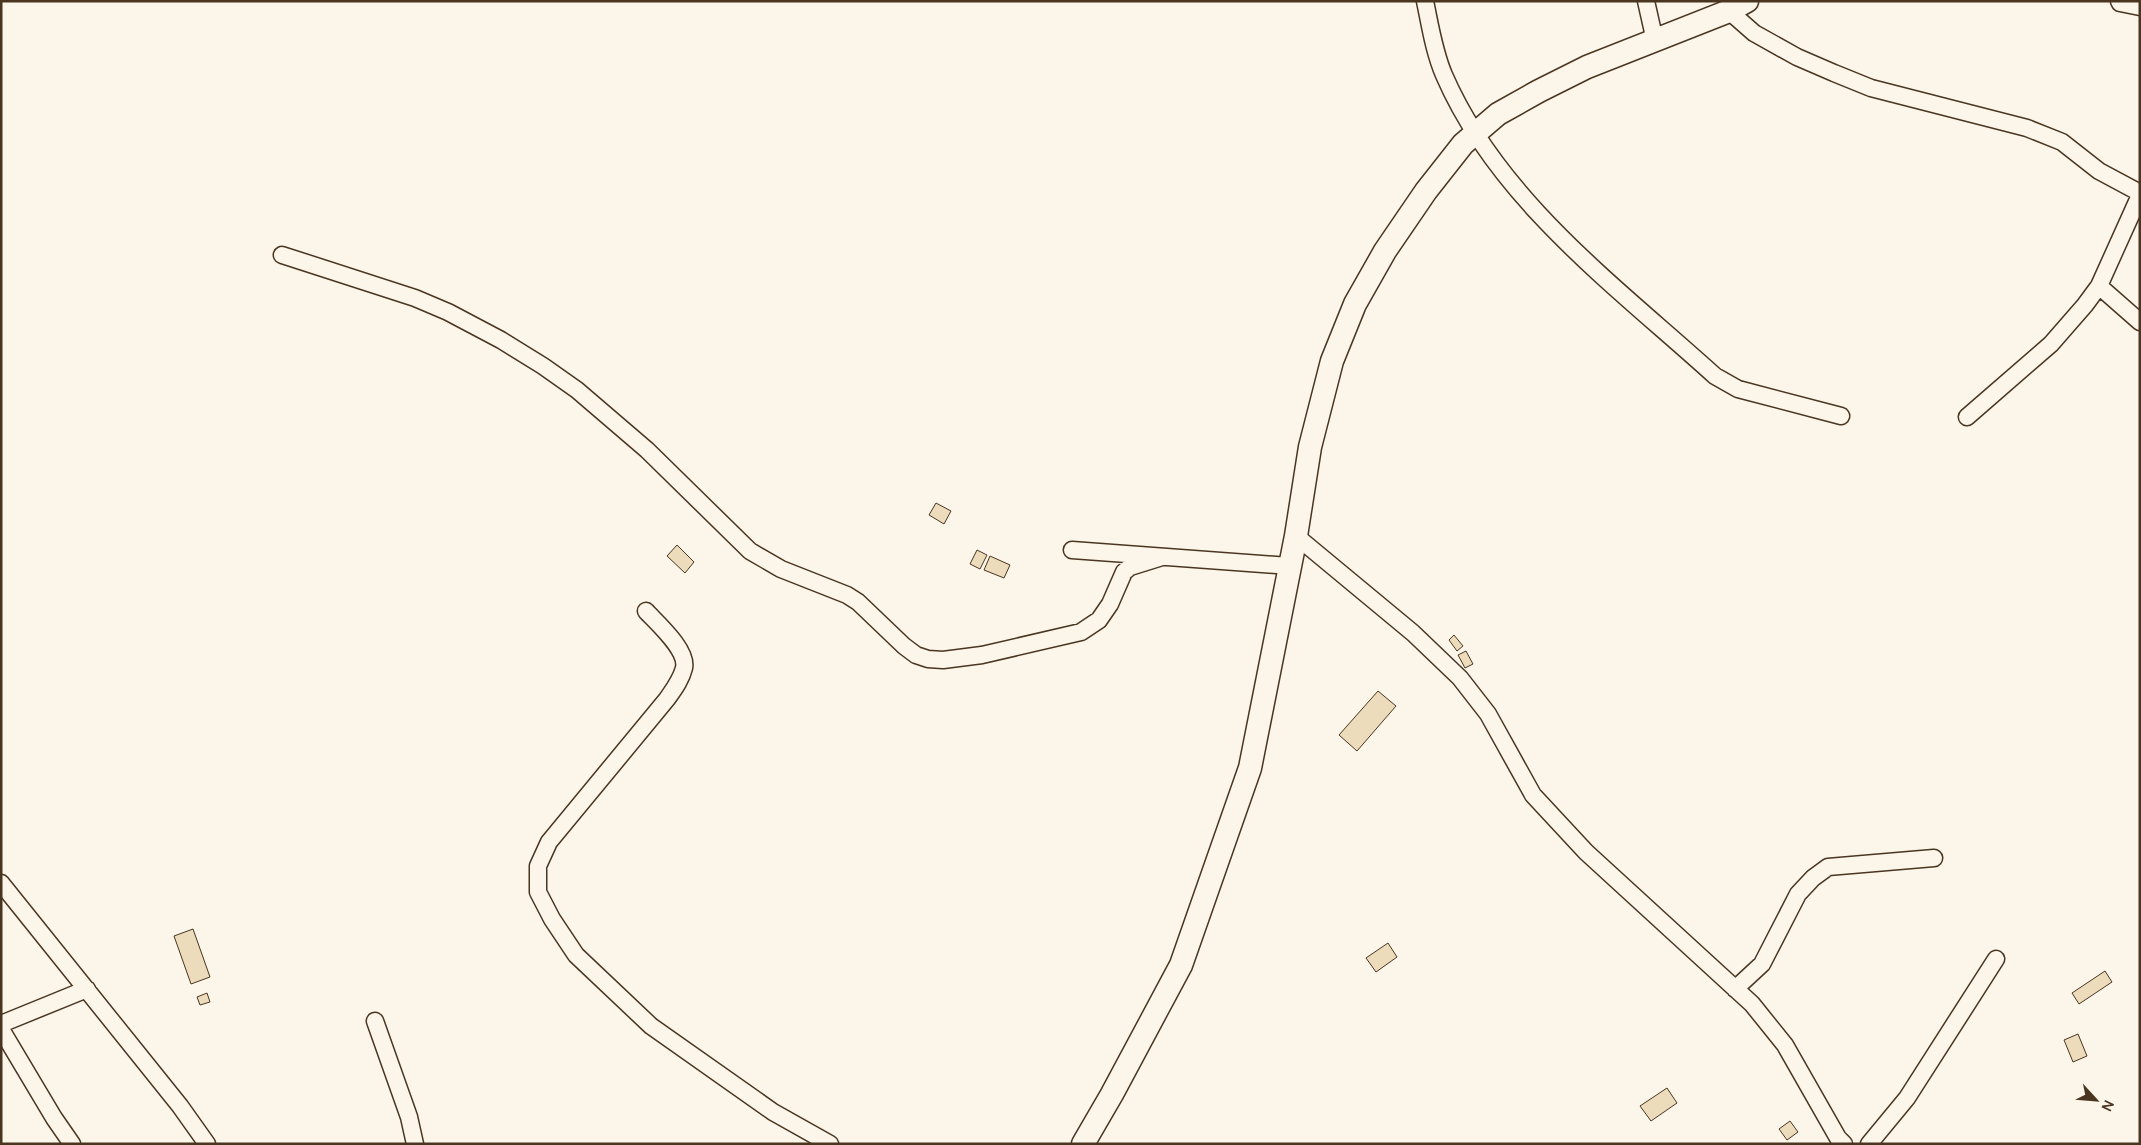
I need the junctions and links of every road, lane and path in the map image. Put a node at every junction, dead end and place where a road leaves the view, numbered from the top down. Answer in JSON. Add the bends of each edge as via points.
{"nodes":[{"id":1,"x":1426,"y":1,"type":"edge"},
{"id":2,"x":1646,"y":1,"type":"edge"},
{"id":3,"x":2119,"y":1,"type":"edge"},
{"id":4,"x":1738,"y":6,"type":"edge"},
{"id":5,"x":2140,"y":7,"type":"edge"},
{"id":6,"x":1654,"y":41,"type":"junction"},
{"id":7,"x":1475,"y":133,"type":"junction"},
{"id":8,"x":2140,"y":194,"type":"edge"},
{"id":9,"x":282,"y":255,"type":"dead end"},
{"id":10,"x":2099,"y":286,"type":"junction"},
{"id":11,"x":2140,"y":322,"type":"edge"},
{"id":12,"x":1841,"y":416,"type":"dead end"},
{"id":13,"x":1966,"y":417,"type":"dead end"},
{"id":14,"x":1296,"y":536,"type":"junction"},
{"id":15,"x":1072,"y":550,"type":"dead end"},
{"id":16,"x":1162,"y":558,"type":"junction"},
{"id":17,"x":1289,"y":566,"type":"junction"},
{"id":18,"x":646,"y":611,"type":"dead end"},
{"id":19,"x":1934,"y":858,"type":"dead end"},
{"id":20,"x":1,"y":883,"type":"edge"},
{"id":21,"x":1996,"y":960,"type":"dead end"},
{"id":22,"x":87,"y":989,"type":"junction"},
{"id":23,"x":1735,"y":989,"type":"junction"},
{"id":24,"x":375,"y":1022,"type":"dead end"},
{"id":25,"x":1,"y":1024,"type":"edge"},
{"id":26,"x":1,"y":1028,"type":"edge"},
{"id":27,"x":72,"y":1144,"type":"edge"},
{"id":28,"x":207,"y":1144,"type":"edge"},
{"id":29,"x":414,"y":1144,"type":"edge"},
{"id":30,"x":830,"y":1144,"type":"edge"},
{"id":31,"x":1083,"y":1144,"type":"edge"},
{"id":32,"x":1844,"y":1144,"type":"edge"},
{"id":33,"x":1869,"y":1144,"type":"edge"}],
"edges":[{"from":1,"to":7,"type":"street","via":[[1444,74]]},
{"from":2,"to":6,"type":"street"},
{"from":3,"to":5,"type":"street"},
{"from":4,"to":6,"type":"street"},
{"from":4,"to":8,"type":"street","via":[[1754,33],[1797,57],[1872,88],[2027,128],[2062,142],[2099,171]]},
{"from":6,"to":7,"type":"street","via":[[1587,67],[1538,91],[1498,114]]},
{"from":7,"to":12,"type":"street","via":[[1524,197],[1593,268],[1715,376],[1738,389]]},
{"from":7,"to":14,"type":"street","via":[[1426,191],[1385,250],[1355,304],[1332,361],[1310,447]]},
{"from":8,"to":10,"type":"street"},
{"from":9,"to":16,"type":"street","via":[[415,298],[448,312],[543,366],[577,390],[647,450],[750,551],[781,569],[847,595],[916,655],[943,660],[1081,632],[1099,620],[1124,572],[1130,567]]},
{"from":10,"to":11,"type":"street"},
{"from":10,"to":13,"type":"street","via":[[2051,344]]},
{"from":14,"to":17,"type":"street"},
{"from":14,"to":23,"type":"street","via":[[1413,633],[1460,678],[1488,714],[1534,795],[1586,852]]},
{"from":15,"to":16,"type":"street"},
{"from":16,"to":17,"type":"street"},
{"from":17,"to":31,"type":"street","via":[[1250,768],[1204,900],[1180,964]]},
{"from":18,"to":30,"type":"street","via":[[679,647],[685,666],[682,674],[668,699],[549,842],[538,866],[538,892],[576,955],[651,1026],[774,1112]]},
{"from":19,"to":23,"type":"street","via":[[1828,867],[1798,894],[1762,964]]},
{"from":20,"to":22,"type":"street"},
{"from":21,"to":33,"type":"street","via":[[1907,1098]]},
{"from":22,"to":25,"type":"street"},
{"from":22,"to":28,"type":"street"},
{"from":23,"to":32,"type":"street","via":[[1752,1004],[1784,1045]]},
{"from":24,"to":29,"type":"street","via":[[409,1117]]},
{"from":26,"to":27,"type":"street"}]}
